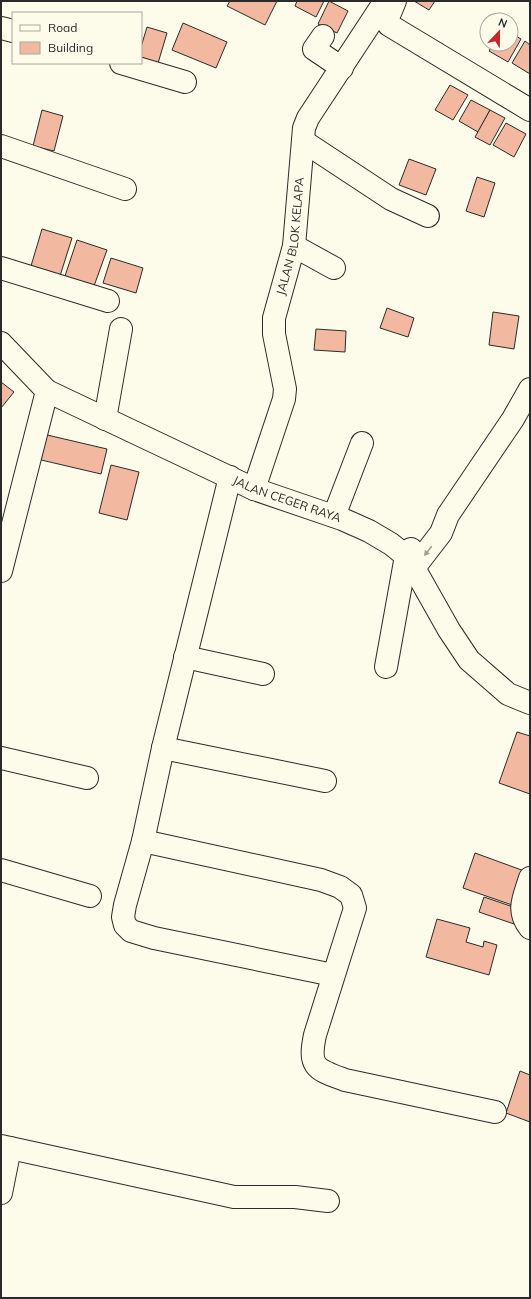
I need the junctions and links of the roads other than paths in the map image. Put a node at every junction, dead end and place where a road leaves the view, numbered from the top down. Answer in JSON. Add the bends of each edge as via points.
{"nodes":[{"id":1,"x":385,"y":1,"type":"edge"},
{"id":2,"x":395,"y":1,"type":"edge"},
{"id":3,"x":1,"y":28,"type":"edge"},
{"id":4,"x":12,"y":31,"type":"edge"},
{"id":5,"x":323,"y":36,"type":"dead end"},
{"id":6,"x":124,"y":64,"type":"edge"},
{"id":7,"x":342,"y":68,"type":"junction"},
{"id":8,"x":185,"y":82,"type":"dead end"},
{"id":9,"x":530,"y":110,"type":"edge"},
{"id":10,"x":303,"y":141,"type":"junction"},
{"id":11,"x":1,"y":146,"type":"edge"},
{"id":12,"x":125,"y":189,"type":"dead end"},
{"id":13,"x":428,"y":216,"type":"dead end"},
{"id":14,"x":294,"y":246,"type":"junction"},
{"id":15,"x":1,"y":268,"type":"edge"},
{"id":16,"x":334,"y":268,"type":"dead end"},
{"id":17,"x":108,"y":301,"type":"dead end"},
{"id":18,"x":120,"y":329,"type":"dead end"},
{"id":19,"x":1,"y":343,"type":"edge"},
{"id":20,"x":530,"y":389,"type":"edge"},
{"id":21,"x":47,"y":392,"type":"junction"},
{"id":22,"x":105,"y":419,"type":"junction"},
{"id":23,"x":362,"y":443,"type":"dead end"},
{"id":24,"x":230,"y":477,"type":"junction"},
{"id":25,"x":254,"y":488,"type":"junction"},
{"id":26,"x":334,"y":516,"type":"junction"},
{"id":27,"x":4,"y":545,"type":"edge"},
{"id":28,"x":407,"y":566,"type":"junction"},
{"id":29,"x":1,"y":571,"type":"edge"},
{"id":30,"x":185,"y":657,"type":"junction"},
{"id":31,"x":386,"y":667,"type":"dead end"},
{"id":32,"x":263,"y":674,"type":"dead end"},
{"id":33,"x":530,"y":703,"type":"edge"},
{"id":34,"x":163,"y":748,"type":"junction"},
{"id":35,"x":1,"y":758,"type":"edge"},
{"id":36,"x":87,"y":778,"type":"dead end"},
{"id":37,"x":325,"y":781,"type":"dead end"},
{"id":38,"x":143,"y":841,"type":"junction"},
{"id":39,"x":1,"y":870,"type":"edge"},
{"id":40,"x":528,"y":884,"type":"edge"},
{"id":41,"x":90,"y":896,"type":"dead end"},
{"id":42,"x":530,"y":928,"type":"edge"},
{"id":43,"x":333,"y":975,"type":"junction"},
{"id":44,"x":495,"y":1112,"type":"dead end"},
{"id":45,"x":6,"y":1147,"type":"edge"},
{"id":46,"x":2,"y":1192,"type":"edge"},
{"id":47,"x":328,"y":1201,"type":"dead end"}],
"edges":[{"from":1,"to":7,"type":"street","name":"JALAN BLOK KELAPA"},
{"from":2,"to":9,"type":"street","via":[[388,18],[389,25]]},
{"from":3,"to":4,"type":"street"},
{"from":5,"to":7,"type":"street","via":[[314,49]]},
{"from":6,"to":8,"type":"street"},
{"from":7,"to":10,"type":"street","name":"JALAN BLOK KELAPA","via":[[308,118]]},
{"from":10,"to":13,"type":"street","via":[[391,200]]},
{"from":10,"to":14,"type":"street","name":"JALAN BLOK KELAPA"},
{"from":11,"to":12,"type":"street"},
{"from":14,"to":16,"type":"street"},
{"from":14,"to":25,"type":"street","name":"JALAN BLOK KELAPA","via":[[274,318],[274,334],[285,389],[284,399]]},
{"from":15,"to":17,"type":"street"},
{"from":18,"to":22,"type":"street"},
{"from":19,"to":21,"type":"street","name":"JALAN CEGER RAYA"},
{"from":20,"to":28,"type":"street","via":[[513,419],[448,515],[441,534]]},
{"from":21,"to":22,"type":"street","name":"JALAN CEGER RAYA"},
{"from":21,"to":27,"type":"street"},
{"from":22,"to":24,"type":"street","name":"JALAN CEGER RAYA"},
{"from":23,"to":26,"type":"street"},
{"from":24,"to":25,"type":"street","name":"JALAN CEGER RAYA"},
{"from":24,"to":30,"type":"street"},
{"from":25,"to":26,"type":"street","name":"JALAN CEGER RAYA"},
{"from":26,"to":28,"type":"street","name":"JALAN CEGER RAYA","via":[[369,531]]},
{"from":27,"to":29,"type":"street"},
{"from":28,"to":31,"type":"street"},
{"from":28,"to":33,"type":"street","name":"JALAN CEGER RAYA","via":[[469,660],[508,694]]},
{"from":30,"to":32,"type":"street"},
{"from":30,"to":34,"type":"street"},
{"from":34,"to":37,"type":"street"},
{"from":34,"to":38,"type":"street"},
{"from":35,"to":36,"type":"street"},
{"from":38,"to":43,"type":"street","via":[[321,880],[340,887],[351,895],[355,908]]},
{"from":38,"to":43,"type":"street","via":[[124,905],[125,925],[131,932]]},
{"from":39,"to":41,"type":"street"},
{"from":40,"to":42,"type":"street","via":[[521,913]]},
{"from":43,"to":44,"type":"street","via":[[311,1052],[314,1064],[324,1072],[345,1080]]},
{"from":45,"to":46,"type":"street"},
{"from":45,"to":47,"type":"street","via":[[234,1197],[295,1197]]}]}
